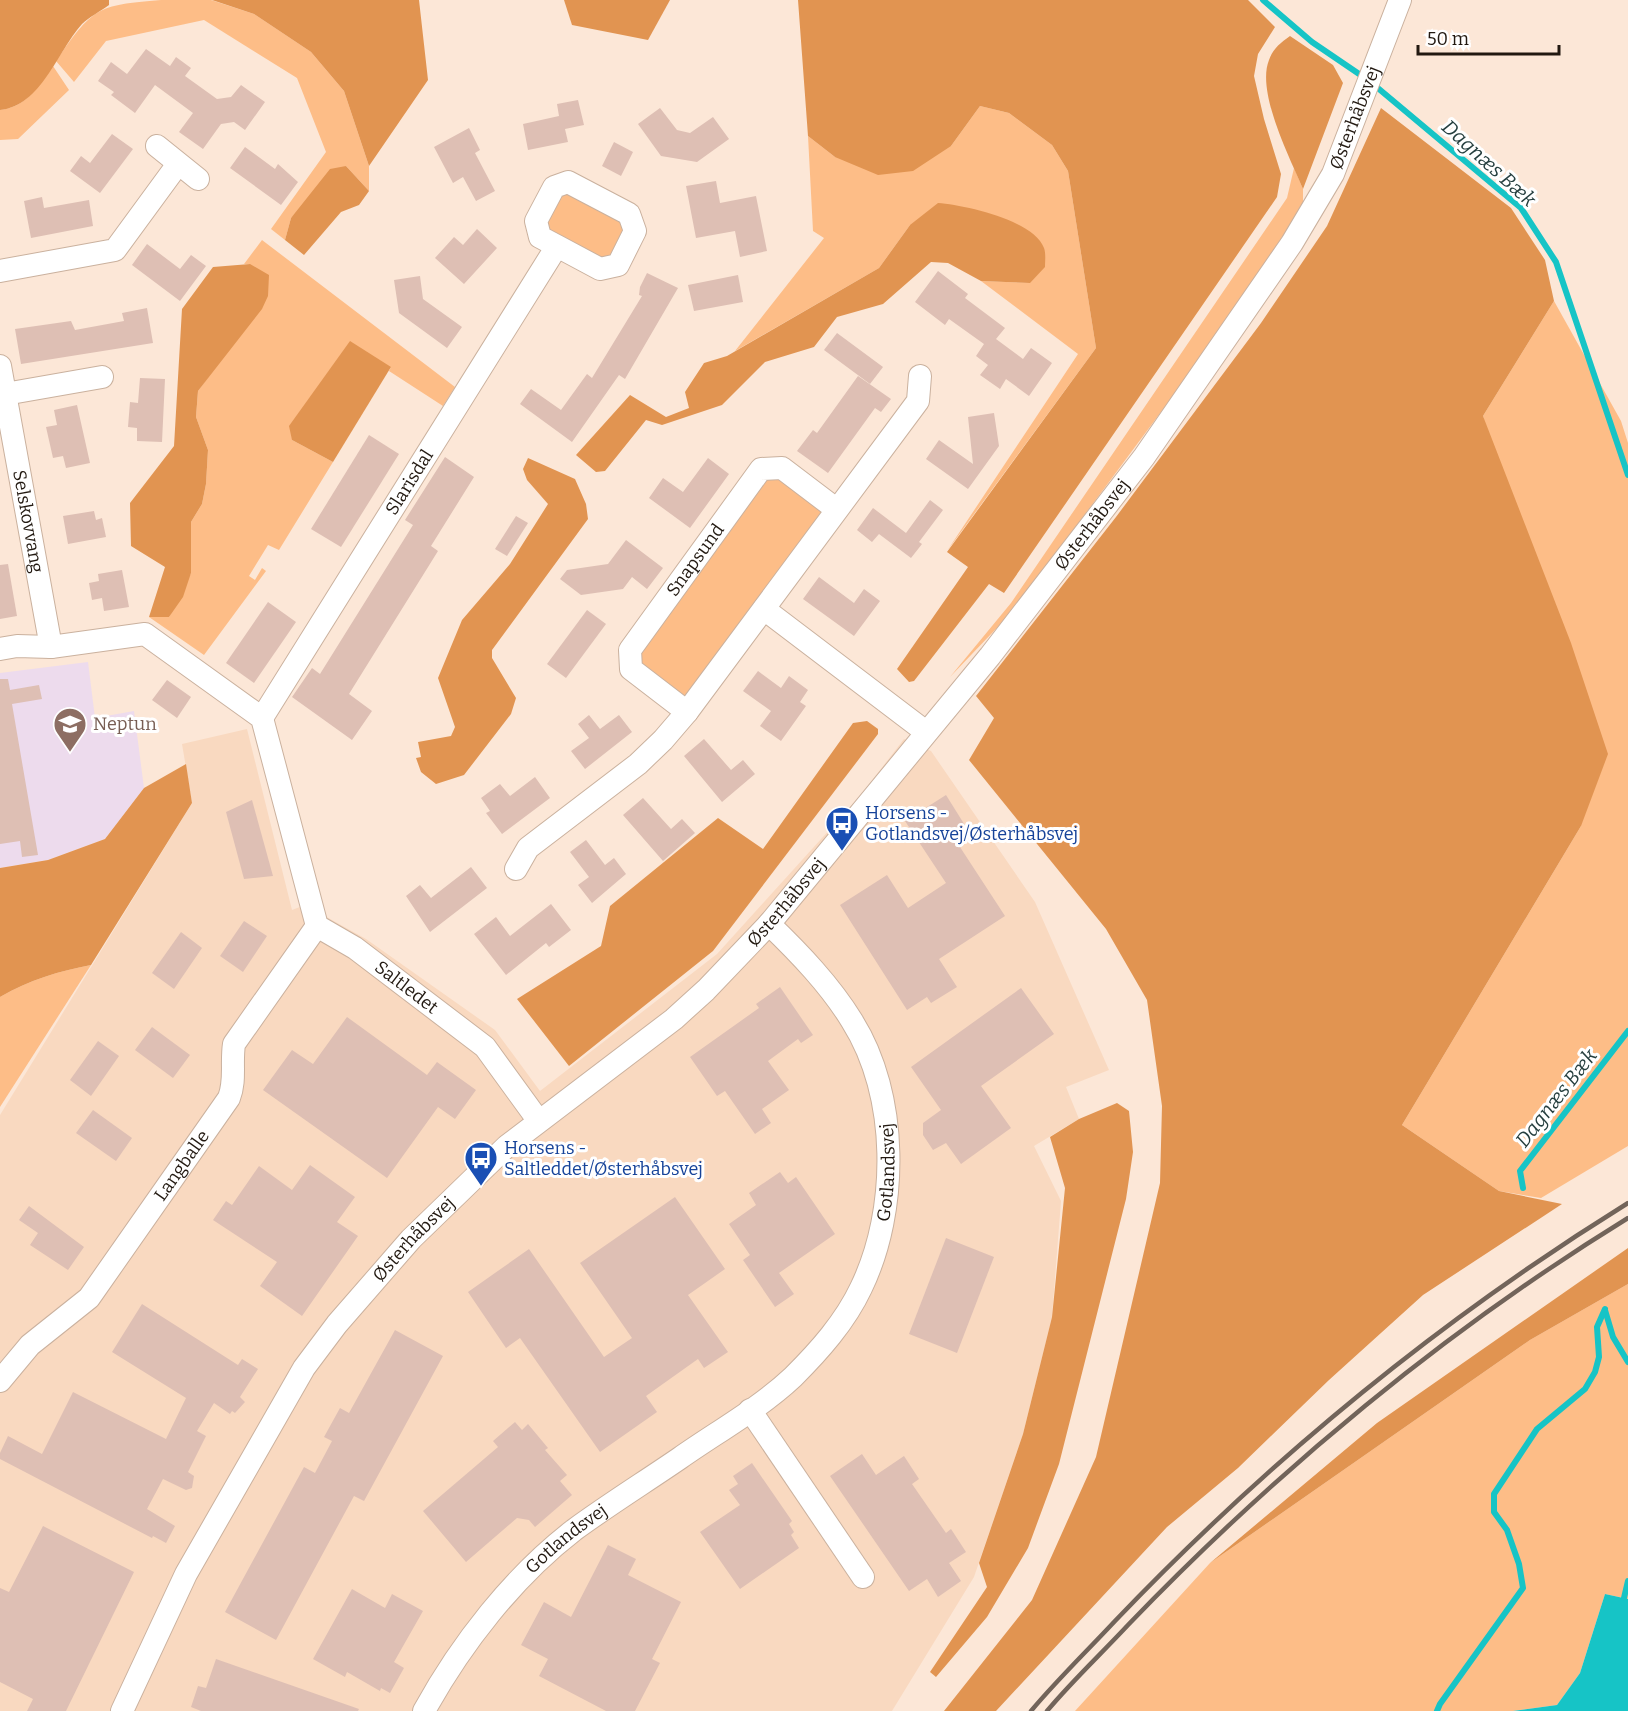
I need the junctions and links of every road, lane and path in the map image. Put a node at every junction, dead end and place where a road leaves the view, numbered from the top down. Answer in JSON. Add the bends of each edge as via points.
{"nodes":[{"id":1,"x":1400,"y":0,"type":"edge"},
{"id":2,"x":157,"y":146,"type":"dead end"},
{"id":3,"x":178,"y":164,"type":"junction"},
{"id":4,"x":198,"y":179,"type":"dead end"},
{"id":5,"x":557,"y":246,"type":"dead end"},
{"id":6,"x":0,"y":271,"type":"edge"},
{"id":7,"x":0,"y":366,"type":"edge"},
{"id":8,"x":920,"y":376,"type":"dead end"},
{"id":9,"x":102,"y":377,"type":"dead end"},
{"id":10,"x":5,"y":394,"type":"junction"},
{"id":11,"x":836,"y":509,"type":"junction"},
{"id":12,"x":764,"y":609,"type":"junction"},
{"id":13,"x":51,"y":647,"type":"junction"},
{"id":14,"x":0,"y":649,"type":"edge"},
{"id":15,"x":687,"y":712,"type":"junction"},
{"id":16,"x":262,"y":718,"type":"junction"},
{"id":17,"x":927,"y":732,"type":"junction"},
{"id":18,"x":516,"y":869,"type":"dead end"},
{"id":19,"x":769,"y":924,"type":"junction"},
{"id":20,"x":317,"y":926,"type":"junction"},
{"id":21,"x":538,"y":1120,"type":"junction"},
{"id":22,"x":0,"y":1381,"type":"edge"},
{"id":23,"x":750,"y":1410,"type":"junction"},
{"id":24,"x":863,"y":1577,"type":"dead end"},
{"id":25,"x":122,"y":1711,"type":"edge"},
{"id":26,"x":424,"y":1711,"type":"edge"}],
"edges":[{"from":1,"to":17,"type":"street","name":"Østerhåbsvej","via":[[1363,102],[1314,208],[1137,466]]},
{"from":2,"to":3,"type":"street"},
{"from":3,"to":4,"type":"street"},
{"from":3,"to":6,"type":"street","via":[[116,250]]},
{"from":5,"to":16,"type":"street","name":"Slarisdal"},
{"from":7,"to":10,"type":"street","name":"Selskovvang"},
{"from":8,"to":11,"type":"street","via":[[918,401]]},
{"from":9,"to":10,"type":"street"},
{"from":10,"to":13,"type":"street","name":"Selskovvang"},
{"from":11,"to":12,"type":"street"},
{"from":11,"to":15,"type":"street","name":"Snapsund","via":[[782,468],[761,469],[697,556],[630,650],[631,669]]},
{"from":12,"to":15,"type":"street"},
{"from":12,"to":17,"type":"street"},
{"from":13,"to":14,"type":"street"},
{"from":13,"to":16,"type":"street","via":[[145,634]]},
{"from":15,"to":18,"type":"street","via":[[638,764],[528,848]]},
{"from":16,"to":20,"type":"street"},
{"from":17,"to":19,"type":"street","name":"Østerhåbsvej"},
{"from":19,"to":21,"type":"street","name":"Østerhåbsvej","via":[[674,1018]]},
{"from":19,"to":23,"type":"street","name":"Gotlandsvej","via":[[819,976],[853,1022],[875,1071],[887,1126],[889,1180],[881,1233],[861,1288],[832,1335],[791,1379]]},
{"from":20,"to":21,"type":"street","name":"Saltledet","via":[[355,948],[485,1047]]},
{"from":20,"to":22,"type":"street","name":"Langballe","via":[[234,1044],[231,1058],[235,1083],[224,1105],[89,1298],[30,1345]]},
{"from":21,"to":25,"type":"street","name":"Østerhåbsvej","via":[[411,1239],[304,1368],[186,1574]]},
{"from":23,"to":24,"type":"street"},
{"from":23,"to":26,"type":"street","name":"Gotlandsvej","via":[[573,1531],[541,1560],[507,1594],[465,1647]]}]}
